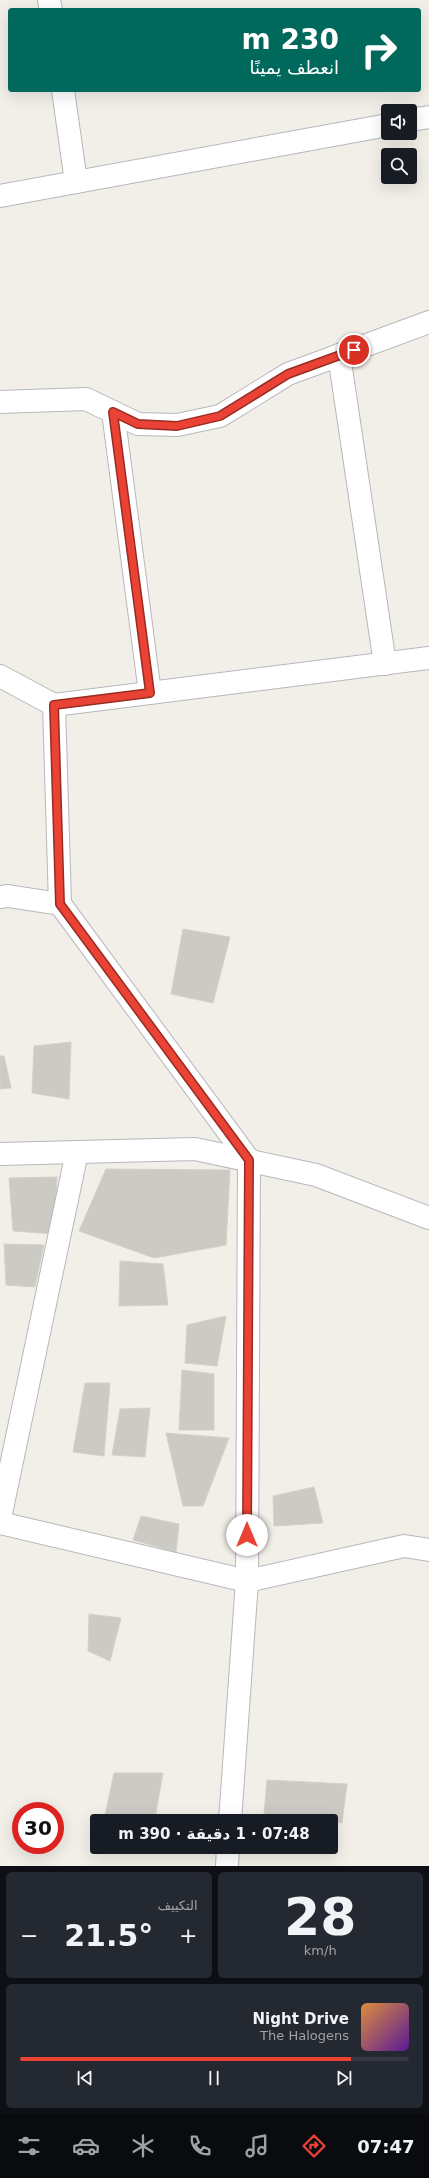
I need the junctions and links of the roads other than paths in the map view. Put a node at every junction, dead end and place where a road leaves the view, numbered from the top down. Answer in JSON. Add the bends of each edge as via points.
{"nodes":[{"id":1,"x":62,"y":92,"type":"edge"},
{"id":2,"x":429,"y":117,"type":"edge"},
{"id":3,"x":417,"y":119,"type":"edge"},
{"id":4,"x":381,"y":126,"type":"edge"},
{"id":5,"x":76,"y":182,"type":"junction"},
{"id":6,"x":0,"y":196,"type":"edge"},
{"id":7,"x":429,"y":322,"type":"edge"},
{"id":8,"x":339,"y":355,"type":"junction"},
{"id":9,"x":0,"y":402,"type":"edge"},
{"id":10,"x":113,"y":412,"type":"junction"},
{"id":11,"x":429,"y":658,"type":"edge"},
{"id":12,"x":385,"y":664,"type":"junction"},
{"id":13,"x":0,"y":676,"type":"edge"},
{"id":14,"x":150,"y":693,"type":"junction"},
{"id":15,"x":54,"y":705,"type":"junction"},
{"id":16,"x":0,"y":897,"type":"edge"},
{"id":17,"x":60,"y":904,"type":"junction"},
{"id":18,"x":77,"y":1152,"type":"junction"},
{"id":19,"x":0,"y":1154,"type":"edge"},
{"id":20,"x":249,"y":1160,"type":"junction"},
{"id":21,"x":429,"y":1218,"type":"edge"},
{"id":22,"x":0,"y":1518,"type":"edge"},
{"id":23,"x":0,"y":1523,"type":"edge"},
{"id":24,"x":429,"y":1550,"type":"edge"},
{"id":25,"x":247,"y":1581,"type":"junction"},
{"id":26,"x":230,"y":1814,"type":"edge"},
{"id":27,"x":228,"y":1854,"type":"edge"},
{"id":28,"x":227,"y":1866,"type":"edge"}],
"edges":[{"from":1,"to":5,"type":"street"},
{"from":2,"to":3,"type":"street"},
{"from":4,"to":5,"type":"street"},
{"from":5,"to":6,"type":"street"},
{"from":7,"to":8,"type":"street"},
{"from":8,"to":10,"type":"street","via":[[288,374],[220,416],[177,426],[138,424]]},
{"from":8,"to":12,"type":"street"},
{"from":9,"to":10,"type":"street","via":[[86,399]]},
{"from":10,"to":14,"type":"street"},
{"from":11,"to":12,"type":"street"},
{"from":12,"to":14,"type":"street"},
{"from":13,"to":15,"type":"street"},
{"from":14,"to":15,"type":"street"},
{"from":15,"to":17,"type":"street"},
{"from":16,"to":17,"type":"street"},
{"from":17,"to":20,"type":"street"},
{"from":18,"to":19,"type":"street"},
{"from":18,"to":20,"type":"street","via":[[195,1149]]},
{"from":18,"to":22,"type":"street"},
{"from":20,"to":21,"type":"street","via":[[316,1175]]},
{"from":20,"to":25,"type":"street"},
{"from":23,"to":25,"type":"street"},
{"from":24,"to":25,"type":"street","via":[[404,1546]]},
{"from":25,"to":26,"type":"street"},
{"from":27,"to":28,"type":"street"}]}
